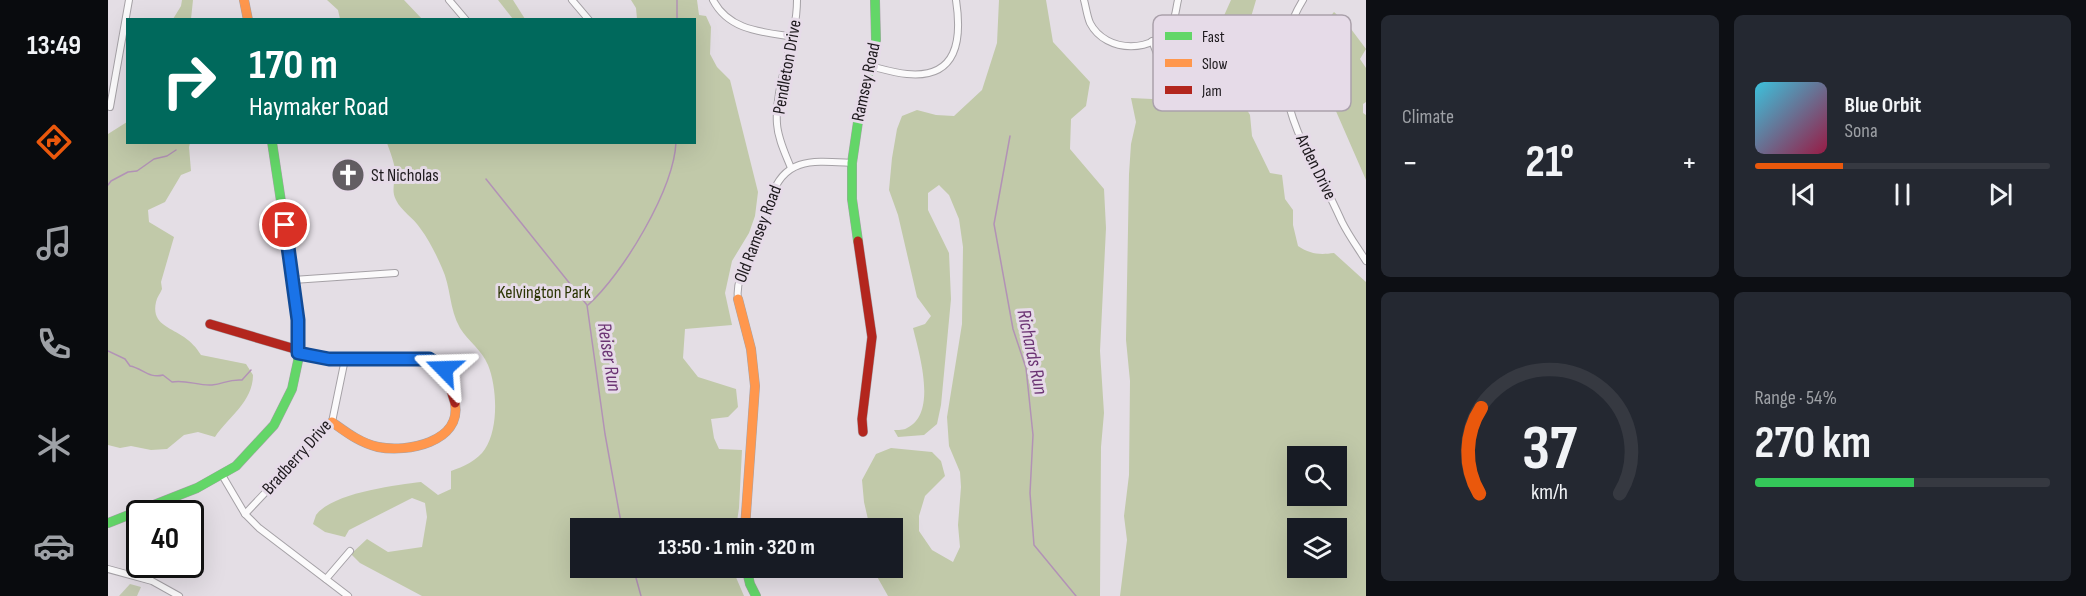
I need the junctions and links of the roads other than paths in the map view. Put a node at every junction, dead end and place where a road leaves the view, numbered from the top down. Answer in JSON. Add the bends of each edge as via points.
{"nodes":[{"id":1,"x":129,"y":0,"type":"edge"},
{"id":2,"x":244,"y":0,"type":"edge"},
{"id":3,"x":449,"y":0,"type":"edge"},
{"id":4,"x":572,"y":0,"type":"edge"},
{"id":5,"x":713,"y":0,"type":"edge"},
{"id":6,"x":797,"y":0,"type":"edge"},
{"id":7,"x":875,"y":0,"type":"edge"},
{"id":8,"x":956,"y":0,"type":"edge"},
{"id":9,"x":1084,"y":0,"type":"edge"},
{"id":10,"x":1178,"y":0,"type":"edge"},
{"id":11,"x":1304,"y":0,"type":"edge"},
{"id":12,"x":1174,"y":15,"type":"edge"},
{"id":13,"x":1294,"y":15,"type":"edge"},
{"id":14,"x":248,"y":18,"type":"edge"},
{"id":15,"x":464,"y":18,"type":"edge"},
{"id":16,"x":587,"y":18,"type":"edge"},
{"id":17,"x":794,"y":37,"type":"junction"},
{"id":18,"x":1152,"y":41,"type":"edge"},
{"id":19,"x":870,"y":66,"type":"junction"},
{"id":20,"x":110,"y":107,"type":"dead end"},
{"id":21,"x":1290,"y":111,"type":"edge"},
{"id":22,"x":272,"y":144,"type":"edge"},
{"id":23,"x":852,"y":163,"type":"junction"},
{"id":24,"x":791,"y":168,"type":"junction"},
{"id":25,"x":1366,"y":261,"type":"edge"},
{"id":26,"x":395,"y":273,"type":"dead end"},
{"id":27,"x":293,"y":280,"type":"junction"},
{"id":28,"x":738,"y":299,"type":"joint"},
{"id":29,"x":210,"y":324,"type":"dead end"},
{"id":30,"x":298,"y":353,"type":"junction"},
{"id":31,"x":345,"y":358,"type":"junction"},
{"id":32,"x":332,"y":422,"type":"junction"},
{"id":33,"x":863,"y":432,"type":"dead end"},
{"id":34,"x":222,"y":475,"type":"junction"},
{"id":35,"x":245,"y":514,"type":"junction"},
{"id":36,"x":746,"y":518,"type":"edge"},
{"id":37,"x":109,"y":520,"type":"edge"},
{"id":38,"x":350,"y":551,"type":"dead end"},
{"id":39,"x":108,"y":568,"type":"edge"},
{"id":40,"x":749,"y":578,"type":"edge"},
{"id":41,"x":326,"y":579,"type":"junction"},
{"id":42,"x":179,"y":596,"type":"edge"},
{"id":43,"x":348,"y":596,"type":"edge"},
{"id":44,"x":756,"y":596,"type":"edge"}],
"edges":[{"from":1,"to":20,"type":"street"},
{"from":2,"to":14,"type":"street"},
{"from":3,"to":15,"type":"street"},
{"from":4,"to":16,"type":"street"},
{"from":5,"to":17,"type":"street","via":[[737,25]]},
{"from":6,"to":17,"type":"street","name":"Pendleton Drive"},
{"from":7,"to":19,"type":"street","name":"Ramsey Road","via":[[876,40]]},
{"from":8,"to":19,"type":"street","via":[[959,39],[943,67],[925,74],[907,74]]},
{"from":9,"to":18,"type":"street","via":[[1089,21],[1103,38],[1131,47]]},
{"from":10,"to":12,"type":"street"},
{"from":11,"to":13,"type":"street","name":"Arden Drive"},
{"from":17,"to":24,"type":"street","name":"Pendleton Drive","via":[[777,123]]},
{"from":19,"to":23,"type":"street","name":"Ramsey Road"},
{"from":21,"to":25,"type":"street","name":"Arden Drive","via":[[1311,161]]},
{"from":22,"to":27,"type":"street"},
{"from":23,"to":24,"type":"street","name":"Old Ramsey Road","via":[[816,162]]},
{"from":23,"to":33,"type":"street","via":[[852,199],[872,337]]},
{"from":24,"to":28,"type":"street","name":"Old Ramsey Road","via":[[783,173],[774,189],[757,245],[738,280]]},
{"from":26,"to":27,"type":"street"},
{"from":27,"to":30,"type":"street"},
{"from":28,"to":36,"type":"street","name":"Old Ramsey Road","via":[[754,369]]},
{"from":29,"to":30,"type":"street"},
{"from":30,"to":31,"type":"street"},
{"from":30,"to":34,"type":"street","via":[[291,388],[274,425],[236,466]]},
{"from":31,"to":32,"type":"street","name":"Bradberry Drive"},
{"from":31,"to":32,"type":"street","via":[[419,358],[436,362],[449,380],[456,416],[440,438],[402,449],[367,443]]},
{"from":32,"to":35,"type":"street","name":"Bradberry Drive"},
{"from":34,"to":35,"type":"street"},
{"from":34,"to":37,"type":"street"},
{"from":35,"to":41,"type":"street"},
{"from":38,"to":41,"type":"street"},
{"from":39,"to":42,"type":"street","via":[[152,581]]},
{"from":40,"to":44,"type":"street"},
{"from":41,"to":43,"type":"street"}]}
